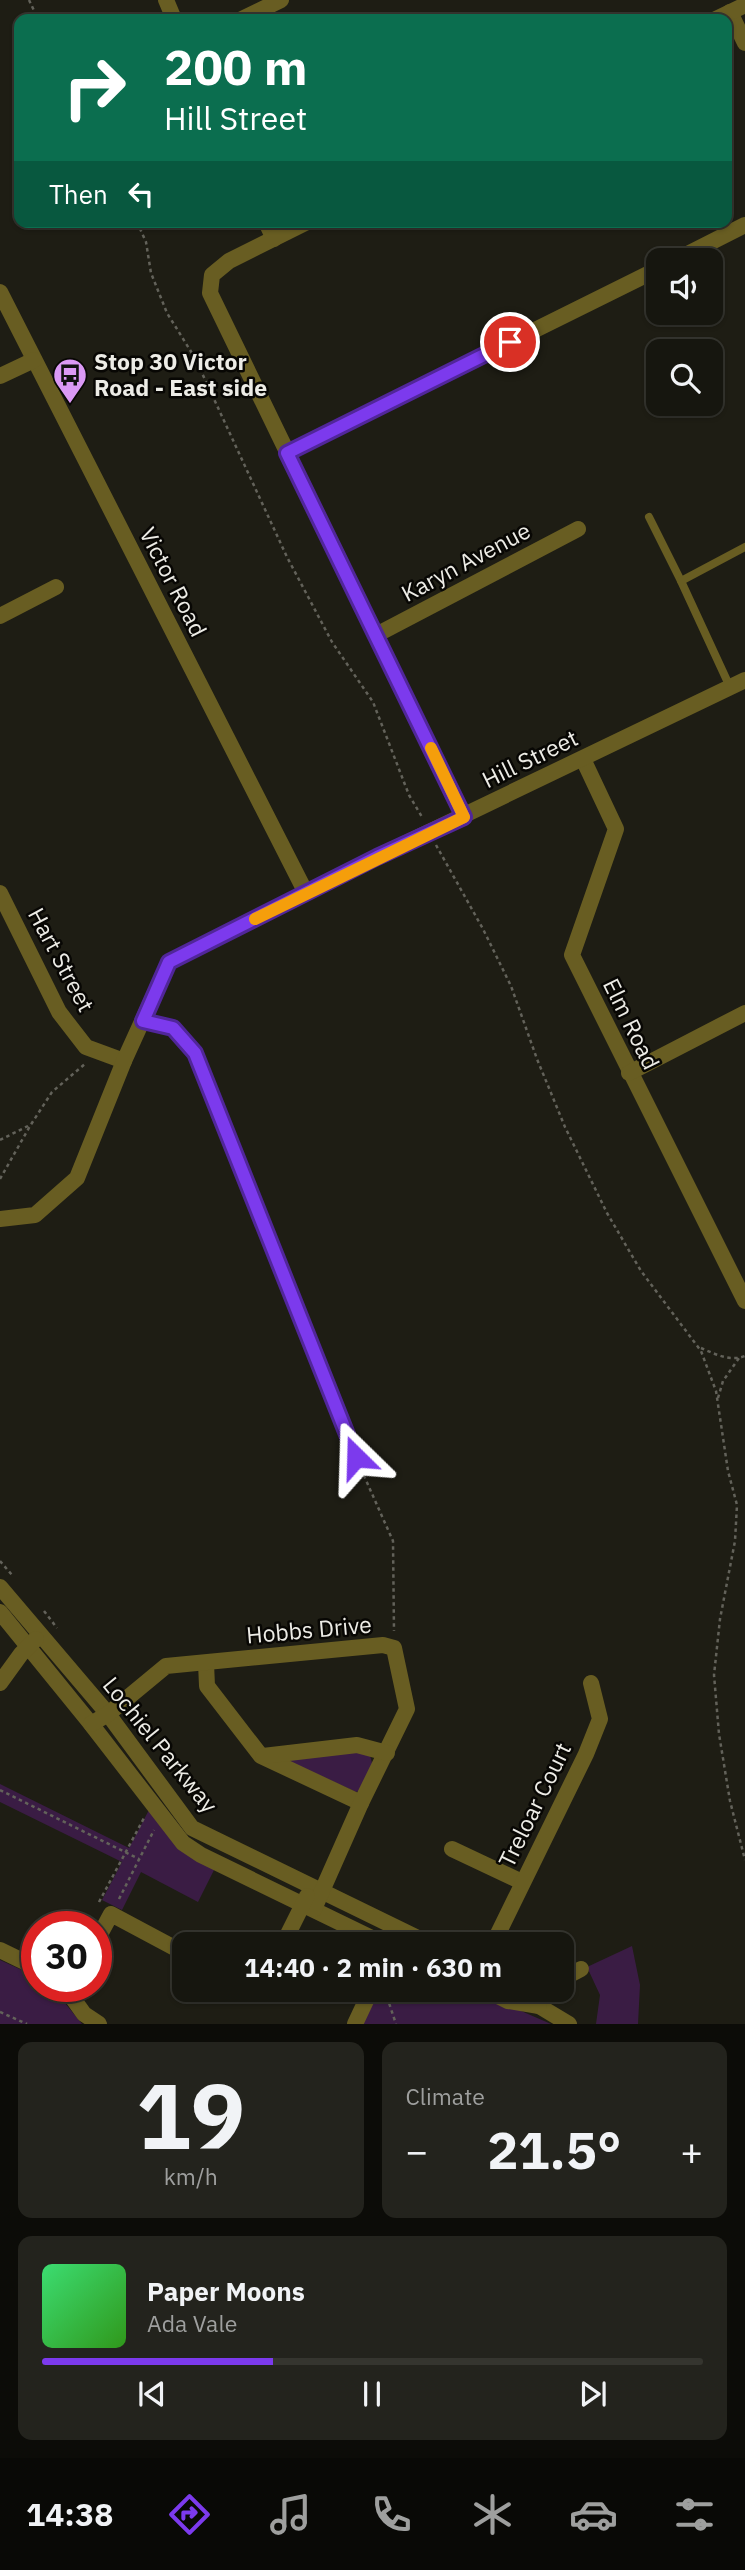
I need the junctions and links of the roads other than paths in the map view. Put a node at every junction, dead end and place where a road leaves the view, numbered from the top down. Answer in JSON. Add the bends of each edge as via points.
{"nodes":[{"id":1,"x":281,"y":0,"type":"edge"},
{"id":2,"x":252,"y":14,"type":"edge"},
{"id":3,"x":732,"y":16,"type":"edge"},
{"id":4,"x":745,"y":43,"type":"edge"},
{"id":5,"x":745,"y":225,"type":"edge"},
{"id":6,"x":269,"y":228,"type":"edge"},
{"id":7,"x":295,"y":228,"type":"edge"},
{"id":8,"x":274,"y":239,"type":"junction"},
{"id":9,"x":700,"y":248,"type":"edge"},
{"id":10,"x":646,"y":274,"type":"edge"},
{"id":11,"x":0,"y":292,"type":"edge"},
{"id":12,"x":34,"y":360,"type":"junction"},
{"id":13,"x":0,"y":376,"type":"edge"},
{"id":14,"x":287,"y":453,"type":"junction"},
{"id":15,"x":649,"y":517,"type":"dead end"},
{"id":16,"x":578,"y":529,"type":"dead end"},
{"id":17,"x":745,"y":547,"type":"edge"},
{"id":18,"x":681,"y":581,"type":"junction"},
{"id":19,"x":56,"y":587,"type":"dead end"},
{"id":20,"x":0,"y":616,"type":"edge"},
{"id":21,"x":376,"y":635,"type":"junction"},
{"id":22,"x":737,"y":684,"type":"edge"},
{"id":23,"x":583,"y":759,"type":"junction"},
{"id":24,"x":464,"y":817,"type":"junction"},
{"id":25,"x":0,"y":893,"type":"edge"},
{"id":26,"x":306,"y":893,"type":"junction"},
{"id":27,"x":745,"y":1013,"type":"edge"},
{"id":28,"x":143,"y":1021,"type":"junction"},
{"id":29,"x":124,"y":1061,"type":"junction"},
{"id":30,"x":629,"y":1073,"type":"junction"},
{"id":31,"x":0,"y":1219,"type":"edge"},
{"id":32,"x":745,"y":1301,"type":"edge"},
{"id":33,"x":356,"y":1457,"type":"road end"},
{"id":34,"x":0,"y":1587,"type":"edge"},
{"id":35,"x":0,"y":1612,"type":"edge"},
{"id":36,"x":35,"y":1641,"type":"junction"},
{"id":37,"x":206,"y":1663,"type":"junction"},
{"id":38,"x":591,"y":1682,"type":"dead end"},
{"id":39,"x":0,"y":1683,"type":"edge"},
{"id":40,"x":108,"y":1714,"type":"junction"},
{"id":41,"x":91,"y":1724,"type":"junction"},
{"id":42,"x":387,"y":1754,"type":"junction"},
{"id":43,"x":261,"y":1756,"type":"junction"},
{"id":44,"x":361,"y":1803,"type":"junction"},
{"id":45,"x":452,"y":1849,"type":"dead end"},
{"id":46,"x":522,"y":1882,"type":"junction"},
{"id":47,"x":316,"y":1890,"type":"junction"},
{"id":48,"x":309,"y":1906,"type":"junction"},
{"id":49,"x":112,"y":1914,"type":"edge"},
{"id":50,"x":291,"y":1932,"type":"edge"},
{"id":51,"x":360,"y":1932,"type":"edge"},
{"id":52,"x":387,"y":1932,"type":"edge"},
{"id":53,"x":499,"y":1932,"type":"edge"},
{"id":54,"x":172,"y":1947,"type":"edge"},
{"id":55,"x":0,"y":1950,"type":"edge"},
{"id":56,"x":21,"y":1960,"type":"edge"},
{"id":57,"x":581,"y":1969,"type":"dead end"},
{"id":58,"x":574,"y":1973,"type":"edge"},
{"id":59,"x":75,"y":2002,"type":"edge"},
{"id":60,"x":366,"y":2002,"type":"edge"},
{"id":61,"x":542,"y":2002,"type":"edge"},
{"id":62,"x":99,"y":2024,"type":"edge"},
{"id":63,"x":355,"y":2024,"type":"edge"},
{"id":64,"x":569,"y":2024,"type":"edge"}],
"edges":[{"from":1,"to":2,"type":"street"},
{"from":3,"to":4,"type":"street"},
{"from":5,"to":9,"type":"street"},
{"from":6,"to":8,"type":"street"},
{"from":7,"to":8,"type":"street"},
{"from":8,"to":14,"type":"street","via":[[229,261],[212,275],[210,293]]},
{"from":10,"to":14,"type":"street"},
{"from":11,"to":12,"type":"street","name":"Victor Road"},
{"from":12,"to":13,"type":"street"},
{"from":12,"to":26,"type":"street","name":"Victor Road"},
{"from":14,"to":21,"type":"street"},
{"from":15,"to":18,"type":"lane"},
{"from":16,"to":21,"type":"street","name":"Karyn Avenue"},
{"from":17,"to":18,"type":"lane"},
{"from":18,"to":22,"type":"lane"},
{"from":19,"to":20,"type":"street"},
{"from":21,"to":24,"type":"street"},
{"from":22,"to":23,"type":"street","name":"Hill Street"},
{"from":23,"to":24,"type":"street","name":"Hill Street"},
{"from":23,"to":30,"type":"street","name":"Elm Road","via":[[616,829],[572,955]]},
{"from":24,"to":26,"type":"street","name":"Hill Street"},
{"from":25,"to":29,"type":"street","name":"Hart Street","via":[[59,1012],[86,1047]]},
{"from":26,"to":28,"type":"street","name":"Hill Street","via":[[169,962]]},
{"from":27,"to":30,"type":"street"},
{"from":28,"to":29,"type":"street","name":"Hill Street"},
{"from":28,"to":33,"type":"street","via":[[173,1028],[195,1053]]},
{"from":29,"to":31,"type":"street","via":[[77,1178],[35,1214]]},
{"from":30,"to":32,"type":"street","name":"Elm Road"},
{"from":34,"to":36,"type":"street","name":"Lochiel Parkway"},
{"from":35,"to":36,"type":"street","name":"Lochiel Parkway"},
{"from":36,"to":39,"type":"street"},
{"from":36,"to":40,"type":"street","name":"Lochiel Parkway"},
{"from":36,"to":41,"type":"street","name":"Lochiel Parkway"},
{"from":37,"to":40,"type":"street","name":"Hobbs Drive","via":[[166,1666]]},
{"from":37,"to":42,"type":"street","name":"Hobbs Drive","via":[[383,1645],[394,1648],[407,1709]]},
{"from":37,"to":43,"type":"street","via":[[207,1686]]},
{"from":38,"to":46,"type":"street","name":"Treloar Court","via":[[600,1719]]},
{"from":40,"to":41,"type":"street","name":"Hobbs Drive"},
{"from":40,"to":47,"type":"street","name":"Lochiel Parkway","via":[[192,1828]]},
{"from":41,"to":48,"type":"street","name":"Lochiel Parkway","via":[[183,1843]]},
{"from":42,"to":43,"type":"street","via":[[357,1745]]},
{"from":42,"to":44,"type":"street","name":"Hobbs Drive"},
{"from":43,"to":44,"type":"street"},
{"from":44,"to":47,"type":"street","name":"Hobbs Drive"},
{"from":45,"to":46,"type":"street"},
{"from":46,"to":53,"type":"street","name":"Treloar Court"},
{"from":47,"to":48,"type":"street","name":"Hobbs Drive"},
{"from":47,"to":52,"type":"street","name":"Lochiel Parkway"},
{"from":48,"to":50,"type":"street","name":"Hobbs Drive"},
{"from":48,"to":51,"type":"street","name":"Lochiel Parkway"},
{"from":49,"to":54,"type":"street"},
{"from":55,"to":56,"type":"street"},
{"from":57,"to":58,"type":"street"},
{"from":59,"to":62,"type":"street"},
{"from":60,"to":63,"type":"street"},
{"from":61,"to":64,"type":"street"}]}
